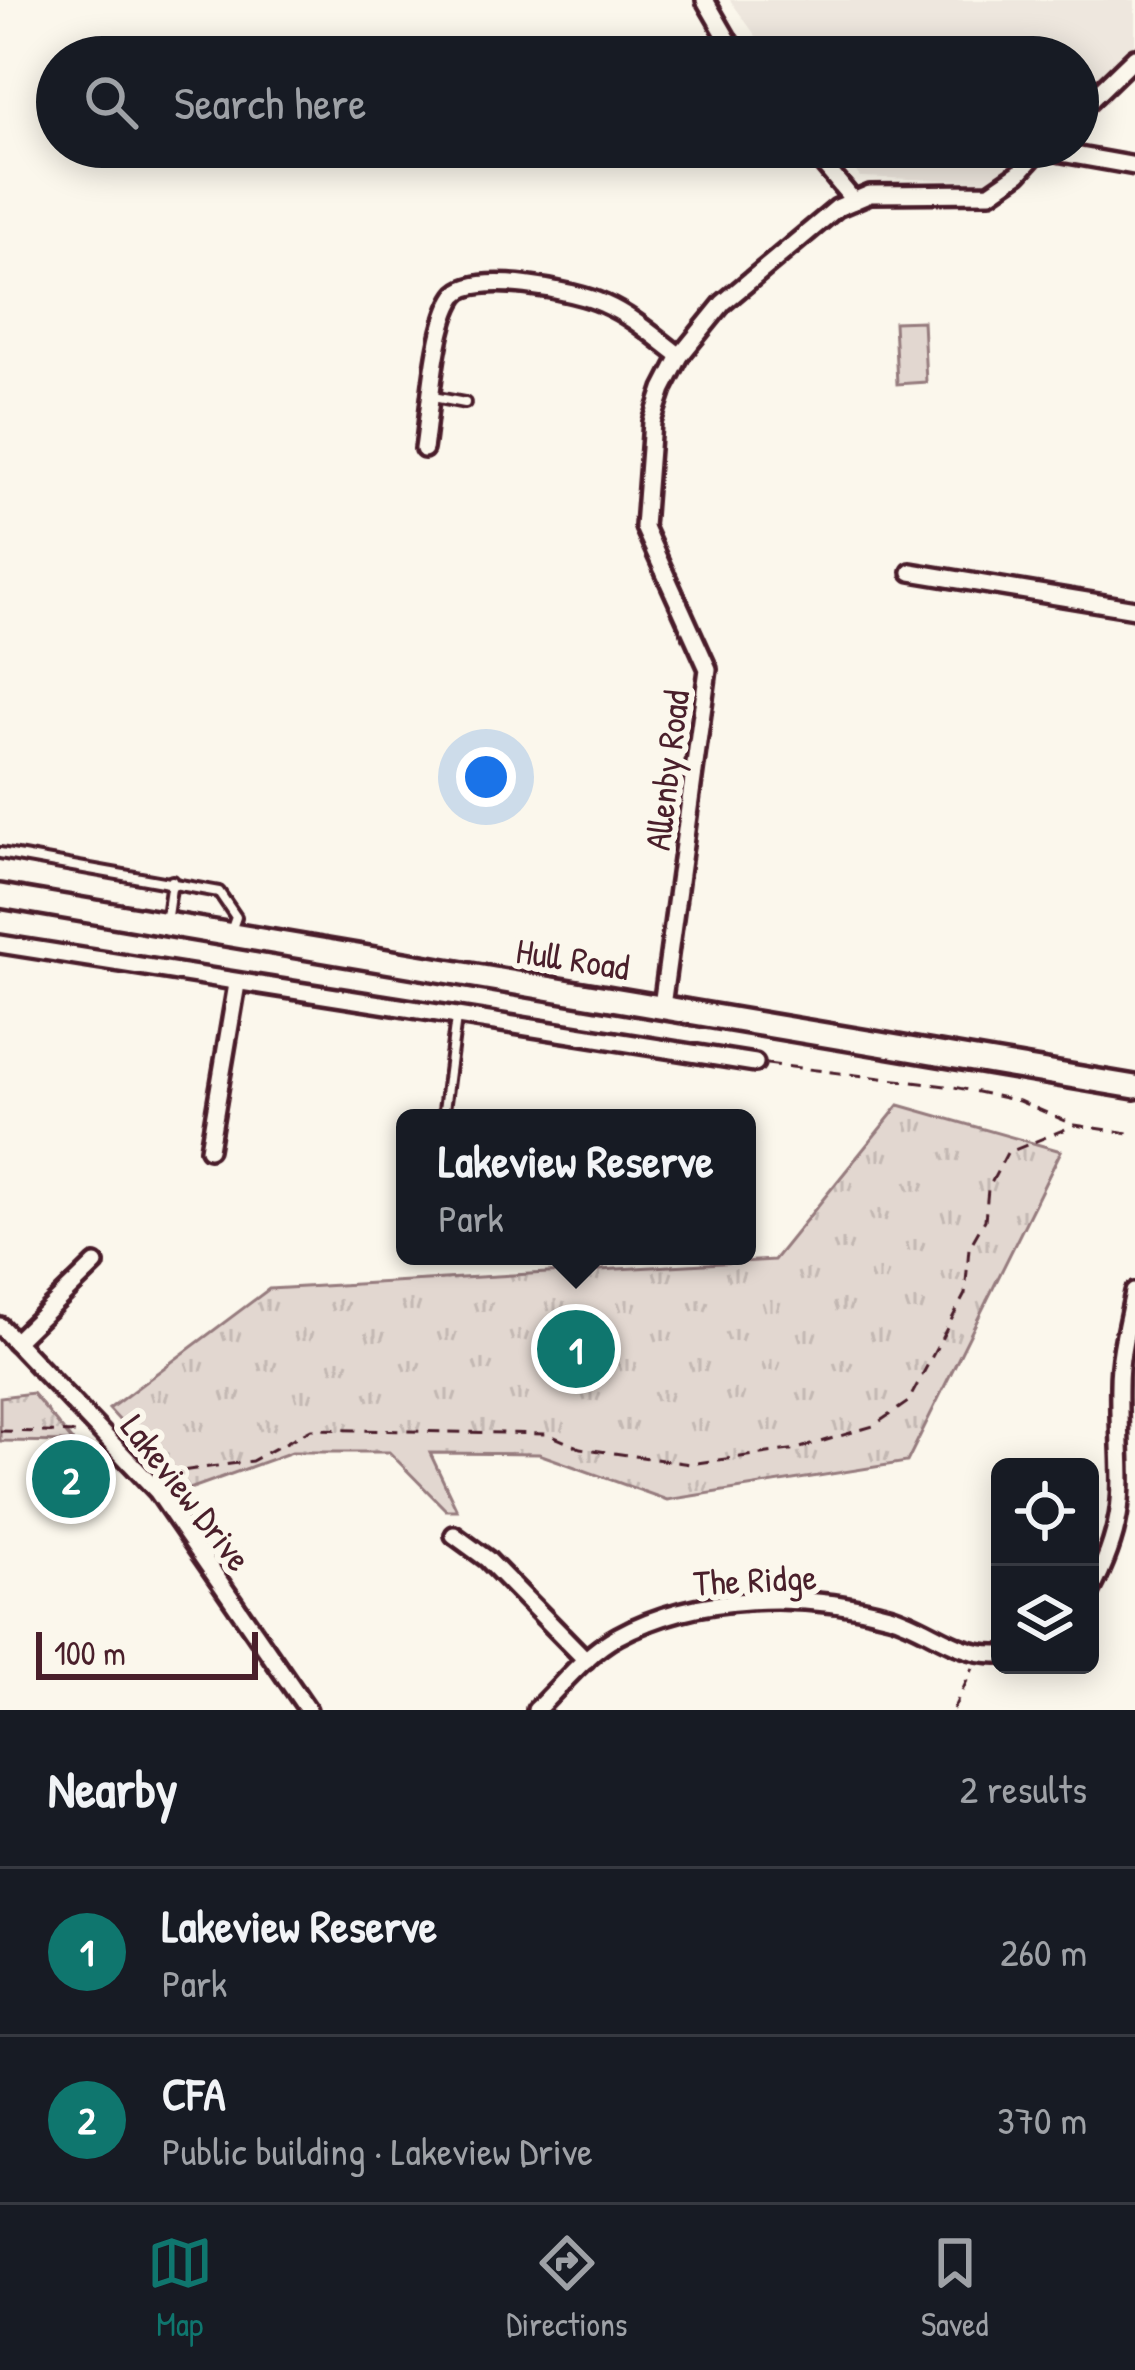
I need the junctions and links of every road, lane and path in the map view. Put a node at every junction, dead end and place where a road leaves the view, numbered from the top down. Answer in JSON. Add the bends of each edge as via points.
{"nodes":[{"id":1,"x":705,"y":0,"type":"edge"},
{"id":2,"x":726,"y":36,"type":"edge"},
{"id":3,"x":1135,"y":57,"type":"edge"},
{"id":4,"x":1099,"y":92,"type":"edge"},
{"id":5,"x":1099,"y":159,"type":"edge"},
{"id":6,"x":1135,"y":166,"type":"edge"},
{"id":7,"x":826,"y":168,"type":"edge"},
{"id":8,"x":1023,"y":168,"type":"edge"},
{"id":9,"x":854,"y":201,"type":"junction"},
{"id":10,"x":680,"y":356,"type":"junction"},
{"id":11,"x":433,"y":397,"type":"junction"},
{"id":12,"x":465,"y":403,"type":"dead end"},
{"id":13,"x":424,"y":449,"type":"dead end"},
{"id":14,"x":911,"y":572,"type":"dead end"},
{"id":15,"x":1135,"y":609,"type":"edge"},
{"id":16,"x":0,"y":853,"type":"edge"},
{"id":17,"x":172,"y":881,"type":"junction"},
{"id":18,"x":0,"y":896,"type":"edge"},
{"id":19,"x":165,"y":925,"type":"junction"},
{"id":20,"x":230,"y":936,"type":"junction"},
{"id":21,"x":0,"y":944,"type":"edge"},
{"id":22,"x":237,"y":984,"type":"junction"},
{"id":23,"x":662,"y":1006,"type":"junction"},
{"id":24,"x":456,"y":1017,"type":"junction"},
{"id":25,"x":755,"y":1063,"type":"joint"},
{"id":26,"x":1135,"y":1087,"type":"edge"},
{"id":27,"x":444,"y":1109,"type":"edge"},
{"id":28,"x":1075,"y":1125,"type":"junction"},
{"id":29,"x":1135,"y":1134,"type":"edge"},
{"id":30,"x":209,"y":1149,"type":"dead end"},
{"id":31,"x":95,"y":1264,"type":"dead end"},
{"id":32,"x":1134,"y":1292,"type":"edge"},
{"id":33,"x":0,"y":1327,"type":"edge"},
{"id":34,"x":15,"y":1342,"type":"junction"},
{"id":35,"x":0,"y":1431,"type":"edge"},
{"id":36,"x":105,"y":1434,"type":"junction"},
{"id":37,"x":157,"y":1491,"type":"junction"},
{"id":38,"x":454,"y":1535,"type":"dead end"},
{"id":39,"x":1099,"y":1580,"type":"edge"},
{"id":40,"x":991,"y":1654,"type":"edge"},
{"id":41,"x":979,"y":1655,"type":"junction"},
{"id":42,"x":586,"y":1660,"type":"junction"},
{"id":43,"x":308,"y":1710,"type":"edge"},
{"id":44,"x":536,"y":1710,"type":"edge"},
{"id":45,"x":953,"y":1710,"type":"edge"}],
"edges":[{"from":1,"to":2,"type":"street"},
{"from":3,"to":4,"type":"street"},
{"from":5,"to":6,"type":"street"},
{"from":7,"to":9,"type":"street"},
{"from":8,"to":9,"type":"street","name":"Allenby Road","via":[[989,193],[911,191]]},
{"from":9,"to":10,"type":"street","name":"Allenby Road","via":[[782,250]]},
{"from":10,"to":11,"type":"street","via":[[598,301],[469,283],[446,318]]},
{"from":10,"to":23,"type":"street","name":"Allenby Road","via":[[652,422],[644,527],[708,669]]},
{"from":11,"to":12,"type":"lane"},
{"from":11,"to":13,"type":"street"},
{"from":14,"to":15,"type":"street"},
{"from":16,"to":17,"type":"lane"},
{"from":17,"to":19,"type":"lane"},
{"from":17,"to":20,"type":"lane","via":[[227,897],[236,917]]},
{"from":18,"to":19,"type":"main road","name":"Hull Road"},
{"from":19,"to":20,"type":"main road","name":"Hull Road"},
{"from":20,"to":23,"type":"main road","name":"Hull Road"},
{"from":21,"to":22,"type":"street"},
{"from":22,"to":24,"type":"street"},
{"from":22,"to":30,"type":"street"},
{"from":23,"to":26,"type":"main road","name":"Hull Road"},
{"from":24,"to":25,"type":"street"},
{"from":24,"to":27,"type":"lane"},
{"from":25,"to":28,"type":"path","via":[[953,1087],[1019,1101]]},
{"from":28,"to":29,"type":"path"},
{"from":28,"to":37,"type":"path","via":[[1007,1153],[969,1249],[965,1294],[908,1402],[873,1426],[797,1449],[690,1464],[580,1448],[548,1434],[311,1429],[252,1461],[182,1471]]},
{"from":31,"to":34,"type":"street"},
{"from":32,"to":39,"type":"street","via":[[1118,1387],[1132,1516]]},
{"from":33,"to":34,"type":"street","name":"Lakeview Drive"},
{"from":34,"to":36,"type":"street","name":"Lakeview Drive"},
{"from":35,"to":36,"type":"path"},
{"from":36,"to":37,"type":"street","name":"Lakeview Drive"},
{"from":37,"to":43,"type":"street","name":"Lakeview Drive"},
{"from":38,"to":42,"type":"street"},
{"from":40,"to":41,"type":"street","name":"The Ridge"},
{"from":41,"to":42,"type":"street","name":"The Ridge","via":[[895,1616],[759,1601],[663,1616]]},
{"from":41,"to":45,"type":"path"},
{"from":42,"to":44,"type":"street","name":"The Ridge"}]}
